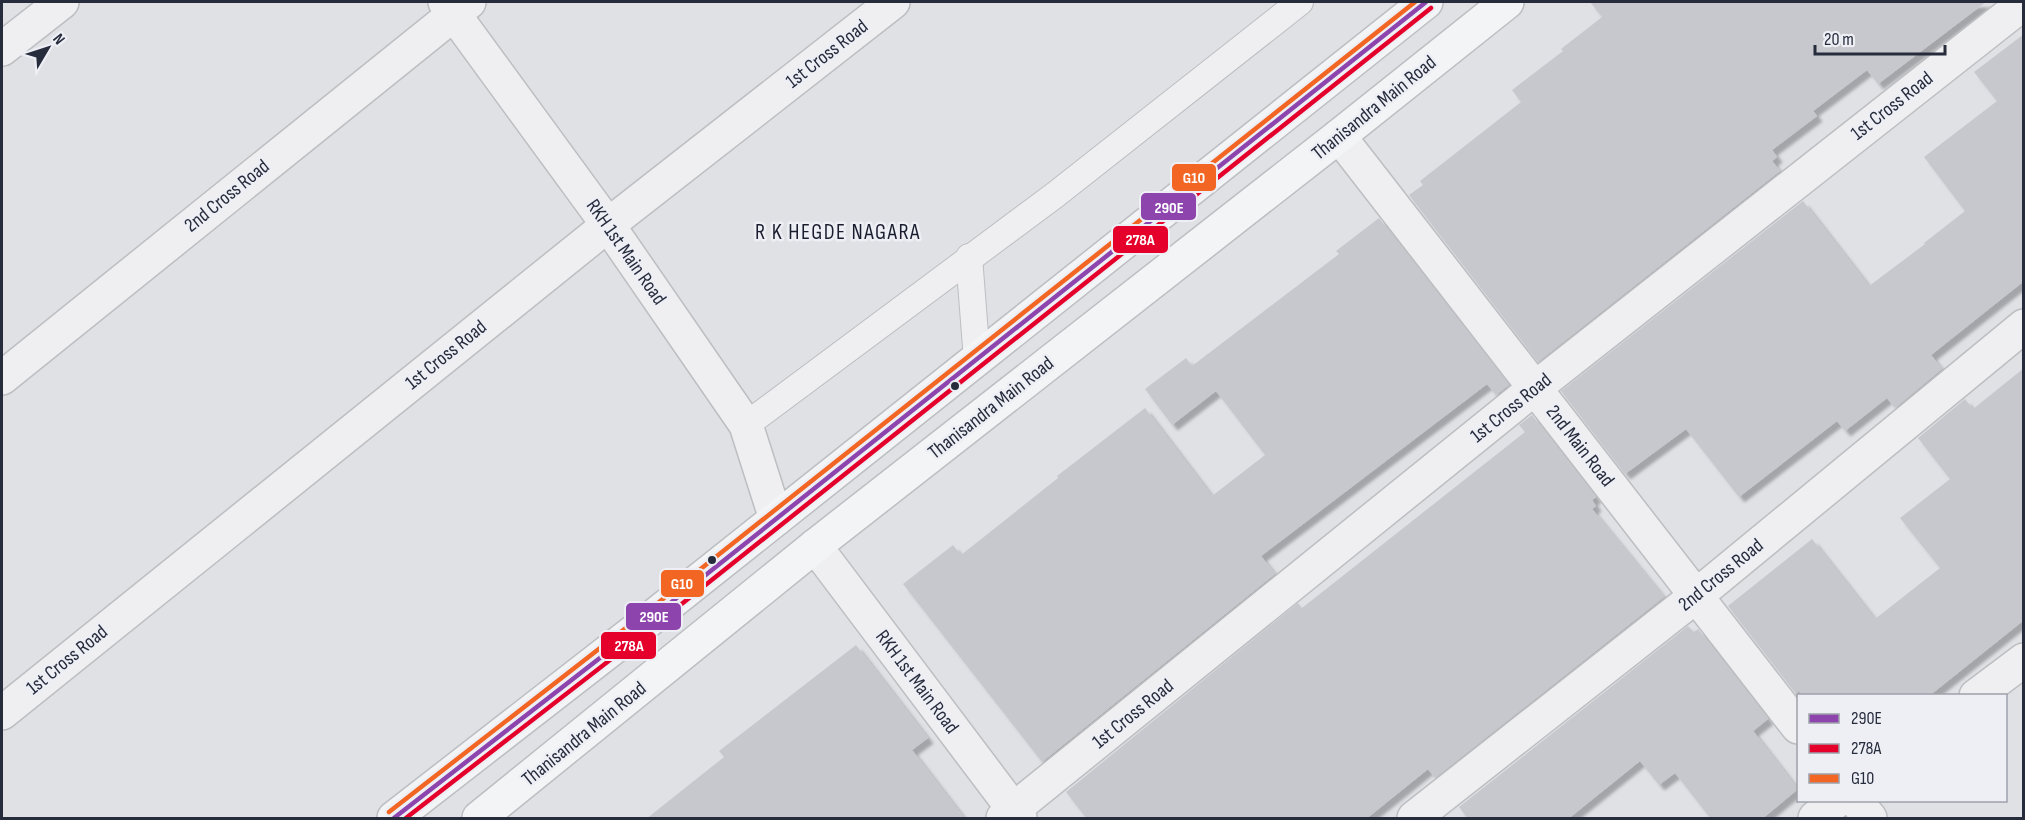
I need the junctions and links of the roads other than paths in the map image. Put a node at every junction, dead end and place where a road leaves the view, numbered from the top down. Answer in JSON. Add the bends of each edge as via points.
{"nodes":[{"id":1,"x":62,"y":2,"type":"edge"},
{"id":2,"x":893,"y":2,"type":"edge"},
{"id":3,"x":1299,"y":2,"type":"edge"},
{"id":4,"x":1426,"y":2,"type":"edge"},
{"id":5,"x":1507,"y":2,"type":"edge"},
{"id":6,"x":2024,"y":3,"type":"edge"},
{"id":7,"x":456,"y":6,"type":"edge"},
{"id":8,"x":2,"y":49,"type":"edge"},
{"id":9,"x":1339,"y":136,"type":"junction"},
{"id":10,"x":608,"y":225,"type":"junction"},
{"id":11,"x":969,"y":257,"type":"junction"},
{"id":12,"x":2024,"y":327,"type":"edge"},
{"id":13,"x":977,"y":360,"type":"junction"},
{"id":14,"x":2,"y":378,"type":"edge"},
{"id":15,"x":1535,"y":388,"type":"junction"},
{"id":16,"x":746,"y":425,"type":"junction"},
{"id":17,"x":825,"y":481,"type":"junction"},
{"id":18,"x":852,"y":517,"type":"junction"},
{"id":19,"x":776,"y":519,"type":"junction"},
{"id":20,"x":815,"y":546,"type":"junction"},
{"id":21,"x":727,"y":559,"type":"junction"},
{"id":22,"x":755,"y":596,"type":"junction"},
{"id":23,"x":1696,"y":596,"type":"junction"},
{"id":24,"x":2024,"y":660,"type":"edge"},
{"id":25,"x":1979,"y":694,"type":"edge"},
{"id":26,"x":2,"y":713,"type":"edge"},
{"id":27,"x":1797,"y":726,"type":"edge"},
{"id":28,"x":1837,"y":802,"type":"edge"},
{"id":29,"x":1857,"y":802,"type":"edge"},
{"id":30,"x":1012,"y":816,"type":"edge"},
{"id":31,"x":394,"y":819,"type":"edge"},
{"id":32,"x":479,"y":819,"type":"edge"},
{"id":33,"x":1414,"y":819,"type":"edge"},
{"id":34,"x":1815,"y":819,"type":"edge"},
{"id":35,"x":1870,"y":819,"type":"edge"}],
"edges":[{"from":1,"to":8,"type":"street"},
{"from":2,"to":10,"type":"street","name":"1st Cross Road"},
{"from":3,"to":11,"type":"lane","via":[[1055,195]]},
{"from":4,"to":13,"type":"main road"},
{"from":5,"to":9,"type":"main road","name":"Thanisandra Main Road"},
{"from":6,"to":15,"type":"street","name":"1st Cross Road"},
{"from":7,"to":10,"type":"street","name":"RKH 1st Main Road"},
{"from":7,"to":14,"type":"street","name":"2nd Cross Road"},
{"from":9,"to":15,"type":"street","name":"2nd Main Road"},
{"from":9,"to":18,"type":"main road","name":"Thanisandra Main Road"},
{"from":10,"to":16,"type":"street","name":"RKH 1st Main Road"},
{"from":10,"to":26,"type":"street","name":"1st Cross Road"},
{"from":11,"to":13,"type":"lane"},
{"from":11,"to":16,"type":"lane"},
{"from":12,"to":23,"type":"street","name":"2nd Cross Road"},
{"from":13,"to":17,"type":"main road"},
{"from":15,"to":23,"type":"street","name":"2nd Main Road"},
{"from":15,"to":30,"type":"street","name":"1st Cross Road"},
{"from":16,"to":19,"type":"street","name":"RKH 1st Main Road"},
{"from":17,"to":18,"type":"main road"},
{"from":17,"to":19,"type":"main road"},
{"from":18,"to":20,"type":"main road","name":"Thanisandra Main Road"},
{"from":19,"to":21,"type":"main road"},
{"from":20,"to":22,"type":"main road","name":"Thanisandra Main Road"},
{"from":20,"to":30,"type":"street","name":"RKH 1st Main Road"},
{"from":21,"to":22,"type":"main road"},
{"from":21,"to":31,"type":"main road"},
{"from":22,"to":32,"type":"main road","name":"Thanisandra Main Road"},
{"from":23,"to":27,"type":"street","name":"2nd Main Road"},
{"from":23,"to":33,"type":"street","name":"2nd Cross Road"},
{"from":24,"to":25,"type":"street"},
{"from":28,"to":34,"type":"street"},
{"from":29,"to":35,"type":"street"}]}
